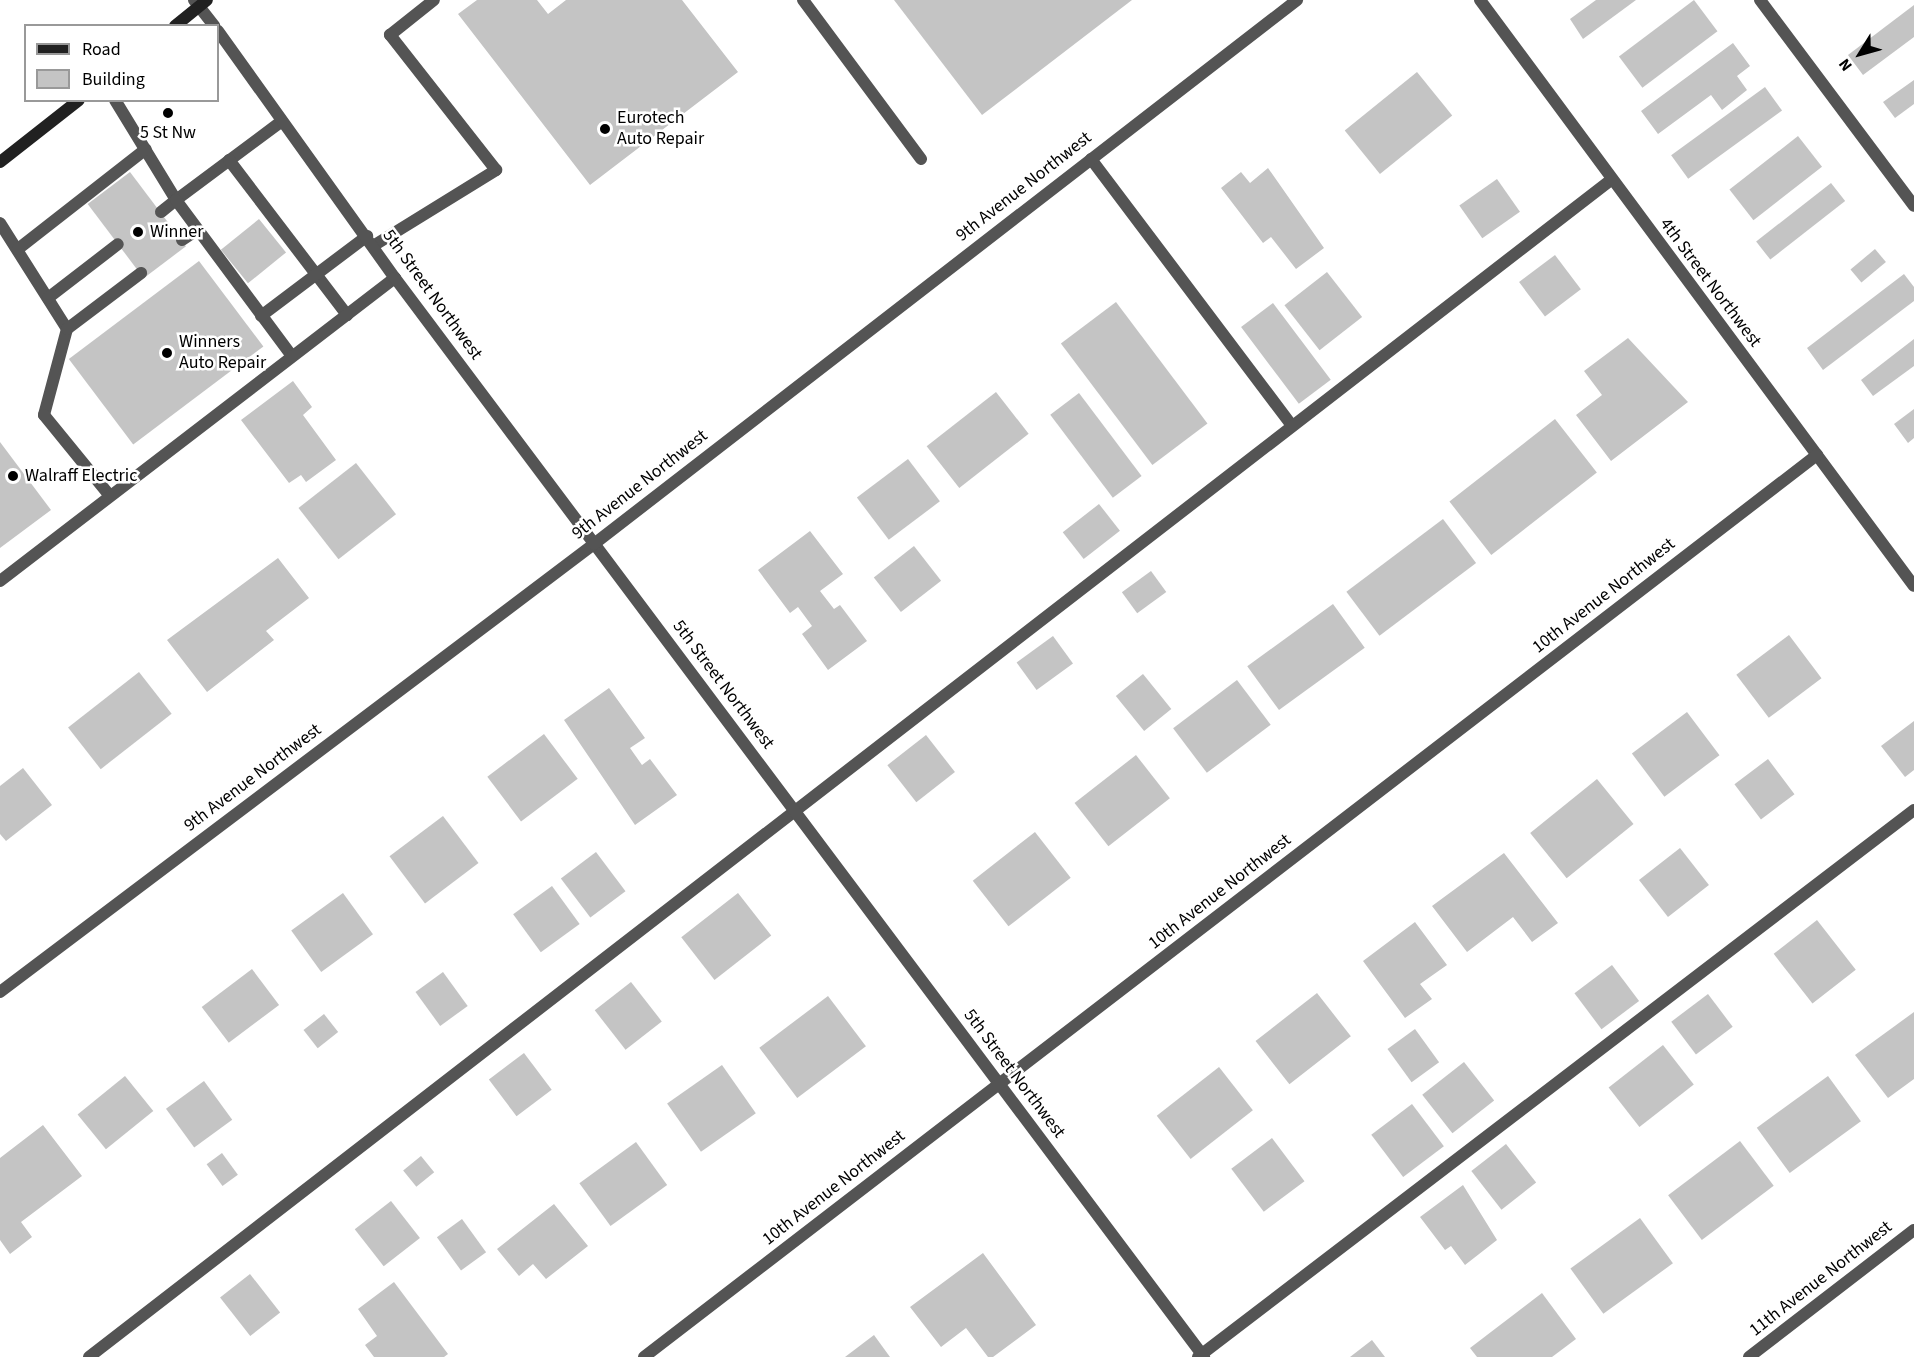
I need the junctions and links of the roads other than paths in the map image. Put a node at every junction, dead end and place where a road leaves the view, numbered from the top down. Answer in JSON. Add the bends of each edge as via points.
{"nodes":[{"id":1,"x":434,"y":0,"type":"edge"},
{"id":2,"x":803,"y":0,"type":"edge"},
{"id":3,"x":1297,"y":0,"type":"edge"},
{"id":4,"x":1480,"y":0,"type":"edge"},
{"id":5,"x":1760,"y":0,"type":"edge"},
{"id":6,"x":200,"y":2,"type":"edge"},
{"id":7,"x":177,"y":24,"type":"edge"},
{"id":8,"x":213,"y":24,"type":"edge"},
{"id":9,"x":219,"y":32,"type":"edge"},
{"id":10,"x":76,"y":102,"type":"edge"},
{"id":11,"x":116,"y":102,"type":"edge"},
{"id":12,"x":282,"y":121,"type":"junction"},
{"id":13,"x":146,"y":149,"type":"junction"},
{"id":14,"x":921,"y":159,"type":"dead end"},
{"id":15,"x":1091,"y":159,"type":"junction"},
{"id":16,"x":229,"y":160,"type":"junction"},
{"id":17,"x":0,"y":162,"type":"edge"},
{"id":18,"x":1611,"y":180,"type":"junction"},
{"id":19,"x":176,"y":200,"type":"junction"},
{"id":20,"x":1914,"y":206,"type":"edge"},
{"id":21,"x":160,"y":212,"type":"dead end"},
{"id":22,"x":0,"y":223,"type":"edge"},
{"id":23,"x":196,"y":230,"type":"junction"},
{"id":24,"x":182,"y":240,"type":"dead end"},
{"id":25,"x":370,"y":241,"type":"junction"},
{"id":26,"x":118,"y":244,"type":"dead end"},
{"id":27,"x":18,"y":249,"type":"junction"},
{"id":28,"x":141,"y":273,"type":"dead end"},
{"id":29,"x":316,"y":274,"type":"junction"},
{"id":30,"x":395,"y":278,"type":"junction"},
{"id":31,"x":48,"y":298,"type":"junction"},
{"id":32,"x":347,"y":315,"type":"junction"},
{"id":33,"x":261,"y":316,"type":"junction"},
{"id":34,"x":68,"y":329,"type":"junction"},
{"id":35,"x":292,"y":356,"type":"junction"},
{"id":36,"x":1292,"y":426,"type":"junction"},
{"id":37,"x":1816,"y":455,"type":"junction"},
{"id":38,"x":110,"y":496,"type":"junction"},
{"id":39,"x":594,"y":544,"type":"junction"},
{"id":40,"x":0,"y":580,"type":"edge"},
{"id":41,"x":1914,"y":585,"type":"edge"},
{"id":42,"x":1914,"y":810,"type":"edge"},
{"id":43,"x":796,"y":812,"type":"junction"},
{"id":44,"x":0,"y":992,"type":"edge"},
{"id":45,"x":999,"y":1084,"type":"junction"},
{"id":46,"x":1914,"y":1230,"type":"edge"},
{"id":47,"x":1201,"y":1356,"type":"edge"},
{"id":48,"x":89,"y":1357,"type":"edge"},
{"id":49,"x":644,"y":1357,"type":"edge"},
{"id":50,"x":1749,"y":1357,"type":"edge"}],
"edges":[{"from":1,"to":25,"type":"street","via":[[390,35],[496,170]]},
{"from":2,"to":14,"type":"street"},
{"from":3,"to":15,"type":"street","name":"9th Avenue Northwest"},
{"from":4,"to":18,"type":"street","name":"4th Street Northwest"},
{"from":5,"to":20,"type":"street"},
{"from":6,"to":7,"type":"street"},
{"from":6,"to":8,"type":"street"},
{"from":9,"to":12,"type":"street","name":"5th Street Northwest"},
{"from":10,"to":17,"type":"street"},
{"from":11,"to":13,"type":"street"},
{"from":12,"to":16,"type":"street"},
{"from":12,"to":25,"type":"street","name":"5th Street Northwest"},
{"from":13,"to":19,"type":"street"},
{"from":13,"to":27,"type":"street"},
{"from":15,"to":36,"type":"street"},
{"from":15,"to":39,"type":"street","name":"9th Avenue Northwest"},
{"from":16,"to":19,"type":"street"},
{"from":16,"to":29,"type":"street"},
{"from":18,"to":36,"type":"street"},
{"from":18,"to":37,"type":"street","name":"4th Street Northwest"},
{"from":19,"to":21,"type":"street"},
{"from":19,"to":23,"type":"street"},
{"from":22,"to":27,"type":"street"},
{"from":23,"to":24,"type":"street"},
{"from":23,"to":33,"type":"street"},
{"from":25,"to":29,"type":"street"},
{"from":25,"to":30,"type":"street","name":"5th Street Northwest"},
{"from":26,"to":31,"type":"street"},
{"from":27,"to":31,"type":"street"},
{"from":28,"to":34,"type":"street"},
{"from":29,"to":32,"type":"street"},
{"from":29,"to":33,"type":"street"},
{"from":30,"to":32,"type":"street"},
{"from":30,"to":39,"type":"street","name":"5th Street Northwest"},
{"from":31,"to":34,"type":"street"},
{"from":32,"to":35,"type":"street"},
{"from":33,"to":35,"type":"street"},
{"from":34,"to":38,"type":"street","via":[[44,415]]},
{"from":35,"to":38,"type":"street"},
{"from":36,"to":43,"type":"street"},
{"from":37,"to":41,"type":"street","name":"4th Street Northwest"},
{"from":37,"to":45,"type":"street","name":"10th Avenue Northwest"},
{"from":38,"to":40,"type":"street"},
{"from":39,"to":43,"type":"street","name":"5th Street Northwest"},
{"from":39,"to":44,"type":"street","name":"9th Avenue Northwest"},
{"from":42,"to":47,"type":"street"},
{"from":43,"to":45,"type":"street","name":"5th Street Northwest"},
{"from":43,"to":48,"type":"street"},
{"from":45,"to":47,"type":"street","name":"5th Street Northwest"},
{"from":45,"to":49,"type":"street","name":"10th Avenue Northwest"},
{"from":46,"to":50,"type":"street","name":"11th Avenue Northwest"}]}
